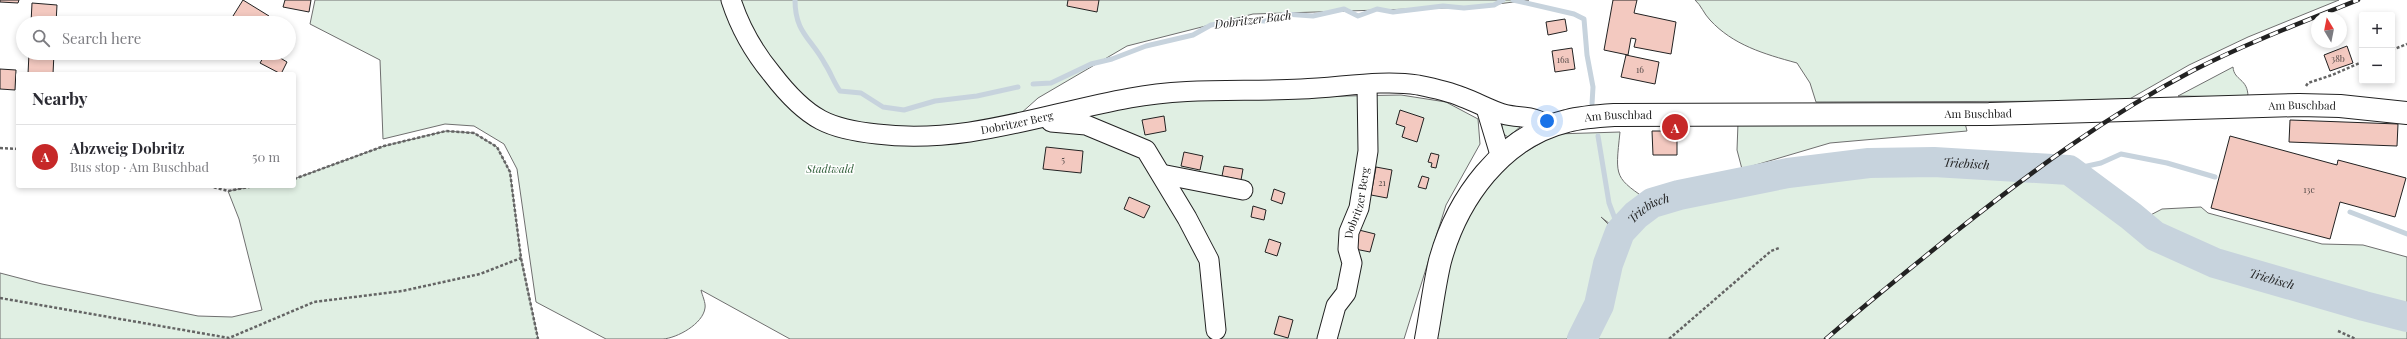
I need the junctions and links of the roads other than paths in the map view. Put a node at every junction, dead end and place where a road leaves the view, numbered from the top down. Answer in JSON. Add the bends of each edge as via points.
{"nodes":[{"id":1,"x":731,"y":0,"type":"edge"},
{"id":2,"x":1367,"y":85,"type":"junction"},
{"id":3,"x":1486,"y":108,"type":"junction"},
{"id":4,"x":2407,"y":113,"type":"edge"},
{"id":5,"x":1031,"y":121,"type":"junction"},
{"id":6,"x":1550,"y":126,"type":"junction"},
{"id":7,"x":1501,"y":158,"type":"junction"},
{"id":8,"x":1161,"y":174,"type":"junction"},
{"id":9,"x":1243,"y":190,"type":"dead end"},
{"id":10,"x":1216,"y":330,"type":"dead end"},
{"id":11,"x":1327,"y":339,"type":"edge"},
{"id":12,"x":1426,"y":339,"type":"edge"}],
"edges":[{"from":1,"to":5,"type":"street","name":"Dobritzer Berg","via":[[755,54],[780,85],[808,112],[833,126],[858,132],[919,137],[950,135]]},
{"from":2,"to":3,"type":"street","name":"Dobritzer Berg","via":[[1393,84],[1436,89],[1461,96]]},
{"from":2,"to":5,"type":"street","name":"Dobritzer Berg","via":[[1301,90],[1184,90],[1129,98]]},
{"from":2,"to":11,"type":"street","name":"Dobritzer Berg","via":[[1368,151],[1359,208],[1349,232],[1348,249],[1352,263],[1346,292],[1336,306]]},
{"from":3,"to":6,"type":"street","name":"Dobritzer Berg","via":[[1506,114],[1538,118]]},
{"from":3,"to":7,"type":"street"},
{"from":4,"to":6,"type":"main road","name":"Am Buschbad","via":[[2340,106],[2299,105],[2019,113],[1615,114],[1566,121]]},
{"from":5,"to":8,"type":"street","via":[[1086,125],[1146,150]]},
{"from":6,"to":7,"type":"main road","name":"Am Buschbad","via":[[1532,135]]},
{"from":7,"to":12,"type":"main road","name":"Am Buschbad","via":[[1481,177],[1466,197],[1451,228],[1440,262]]},
{"from":8,"to":9,"type":"street"},
{"from":8,"to":10,"type":"street","via":[[1209,260]]}]}
